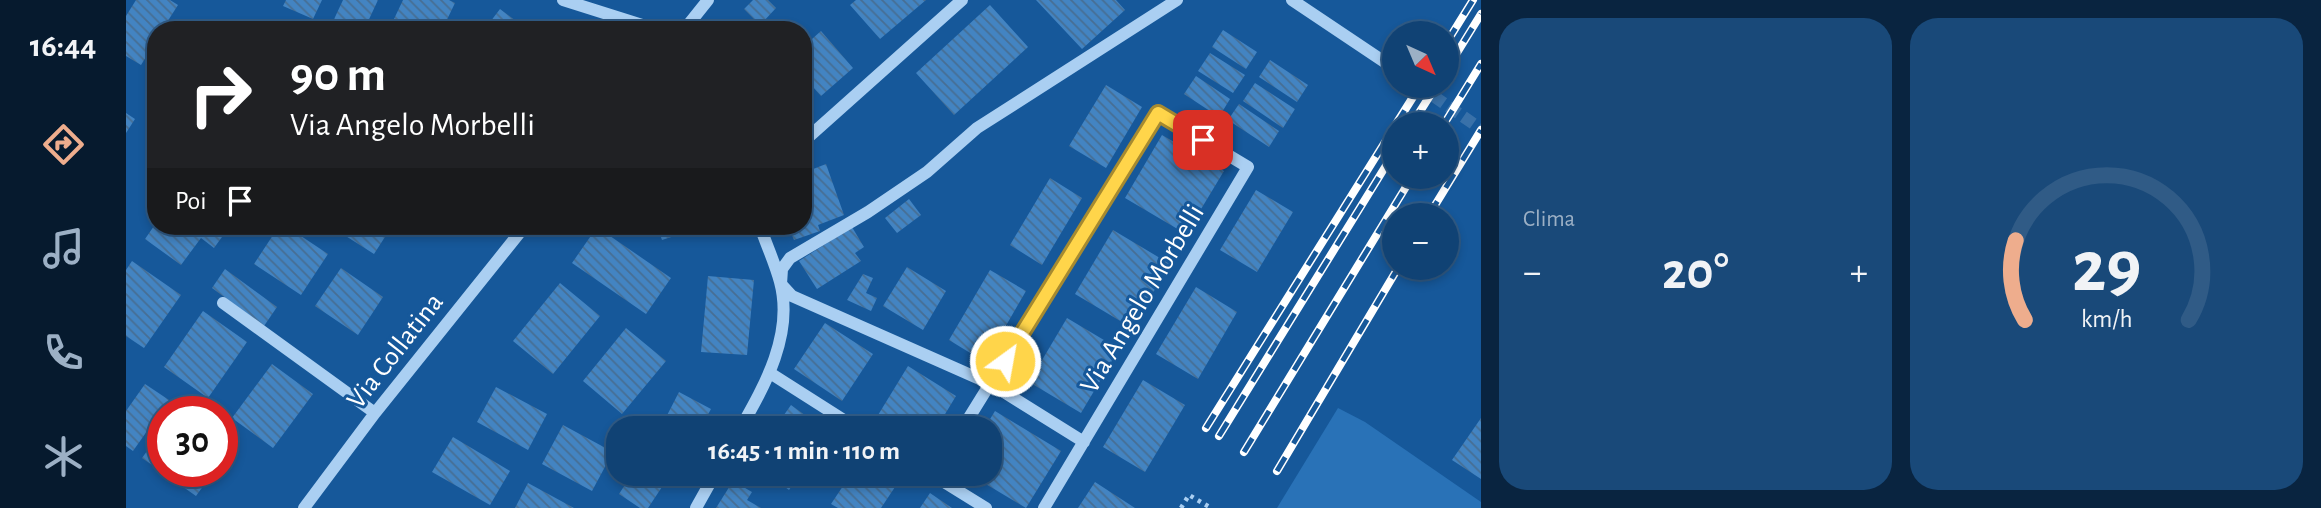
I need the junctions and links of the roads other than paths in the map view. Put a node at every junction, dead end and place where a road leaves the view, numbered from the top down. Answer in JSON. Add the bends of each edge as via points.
{"nodes":[{"id":1,"x":563,"y":0,"type":"edge"},
{"id":2,"x":708,"y":0,"type":"edge"},
{"id":3,"x":962,"y":0,"type":"edge"},
{"id":4,"x":1177,"y":0,"type":"edge"},
{"id":5,"x":1292,"y":0,"type":"edge"},
{"id":6,"x":630,"y":21,"type":"edge"},
{"id":7,"x":691,"y":21,"type":"edge"},
{"id":8,"x":1382,"y":60,"type":"edge"},
{"id":9,"x":812,"y":134,"type":"edge"},
{"id":10,"x":518,"y":235,"type":"edge"},
{"id":11,"x":763,"y":235,"type":"edge"},
{"id":12,"x":780,"y":284,"type":"junction"},
{"id":13,"x":223,"y":303,"type":"dead end"},
{"id":14,"x":770,"y":373,"type":"junction"},
{"id":15,"x":991,"y":384,"type":"junction"},
{"id":16,"x":374,"y":413,"type":"junction"},
{"id":17,"x":747,"y":416,"type":"edge"},
{"id":18,"x":838,"y":416,"type":"edge"},
{"id":19,"x":970,"y":416,"type":"edge"},
{"id":20,"x":1084,"y":442,"type":"junction"},
{"id":21,"x":708,"y":486,"type":"edge"},
{"id":22,"x":951,"y":486,"type":"edge"},
{"id":23,"x":304,"y":508,"type":"edge"},
{"id":24,"x":696,"y":508,"type":"edge"},
{"id":25,"x":986,"y":508,"type":"edge"},
{"id":26,"x":1044,"y":508,"type":"edge"}],
"edges":[{"from":1,"to":6,"type":"street"},
{"from":2,"to":7,"type":"street"},
{"from":3,"to":9,"type":"street"},
{"from":4,"to":12,"type":"street","via":[[977,128],[926,172],[868,212],[790,258],[782,269]]},
{"from":5,"to":8,"type":"street"},
{"from":10,"to":16,"type":"street","name":"Via Collatina"},
{"from":11,"to":12,"type":"street"},
{"from":12,"to":14,"type":"street","via":[[782,326]]},
{"from":12,"to":15,"type":"street","via":[[801,300]]},
{"from":13,"to":16,"type":"street"},
{"from":14,"to":17,"type":"street"},
{"from":14,"to":18,"type":"street"},
{"from":15,"to":19,"type":"street"},
{"from":15,"to":20,"type":"street"},
{"from":15,"to":20,"type":"street","name":"Via Angelo Morbelli","via":[[1158,113],[1248,167]]},
{"from":16,"to":23,"type":"street","name":"Via Collatina"},
{"from":20,"to":26,"type":"street","name":"Via Angelo Morbelli"},
{"from":21,"to":24,"type":"street"},
{"from":22,"to":25,"type":"street"}]}
